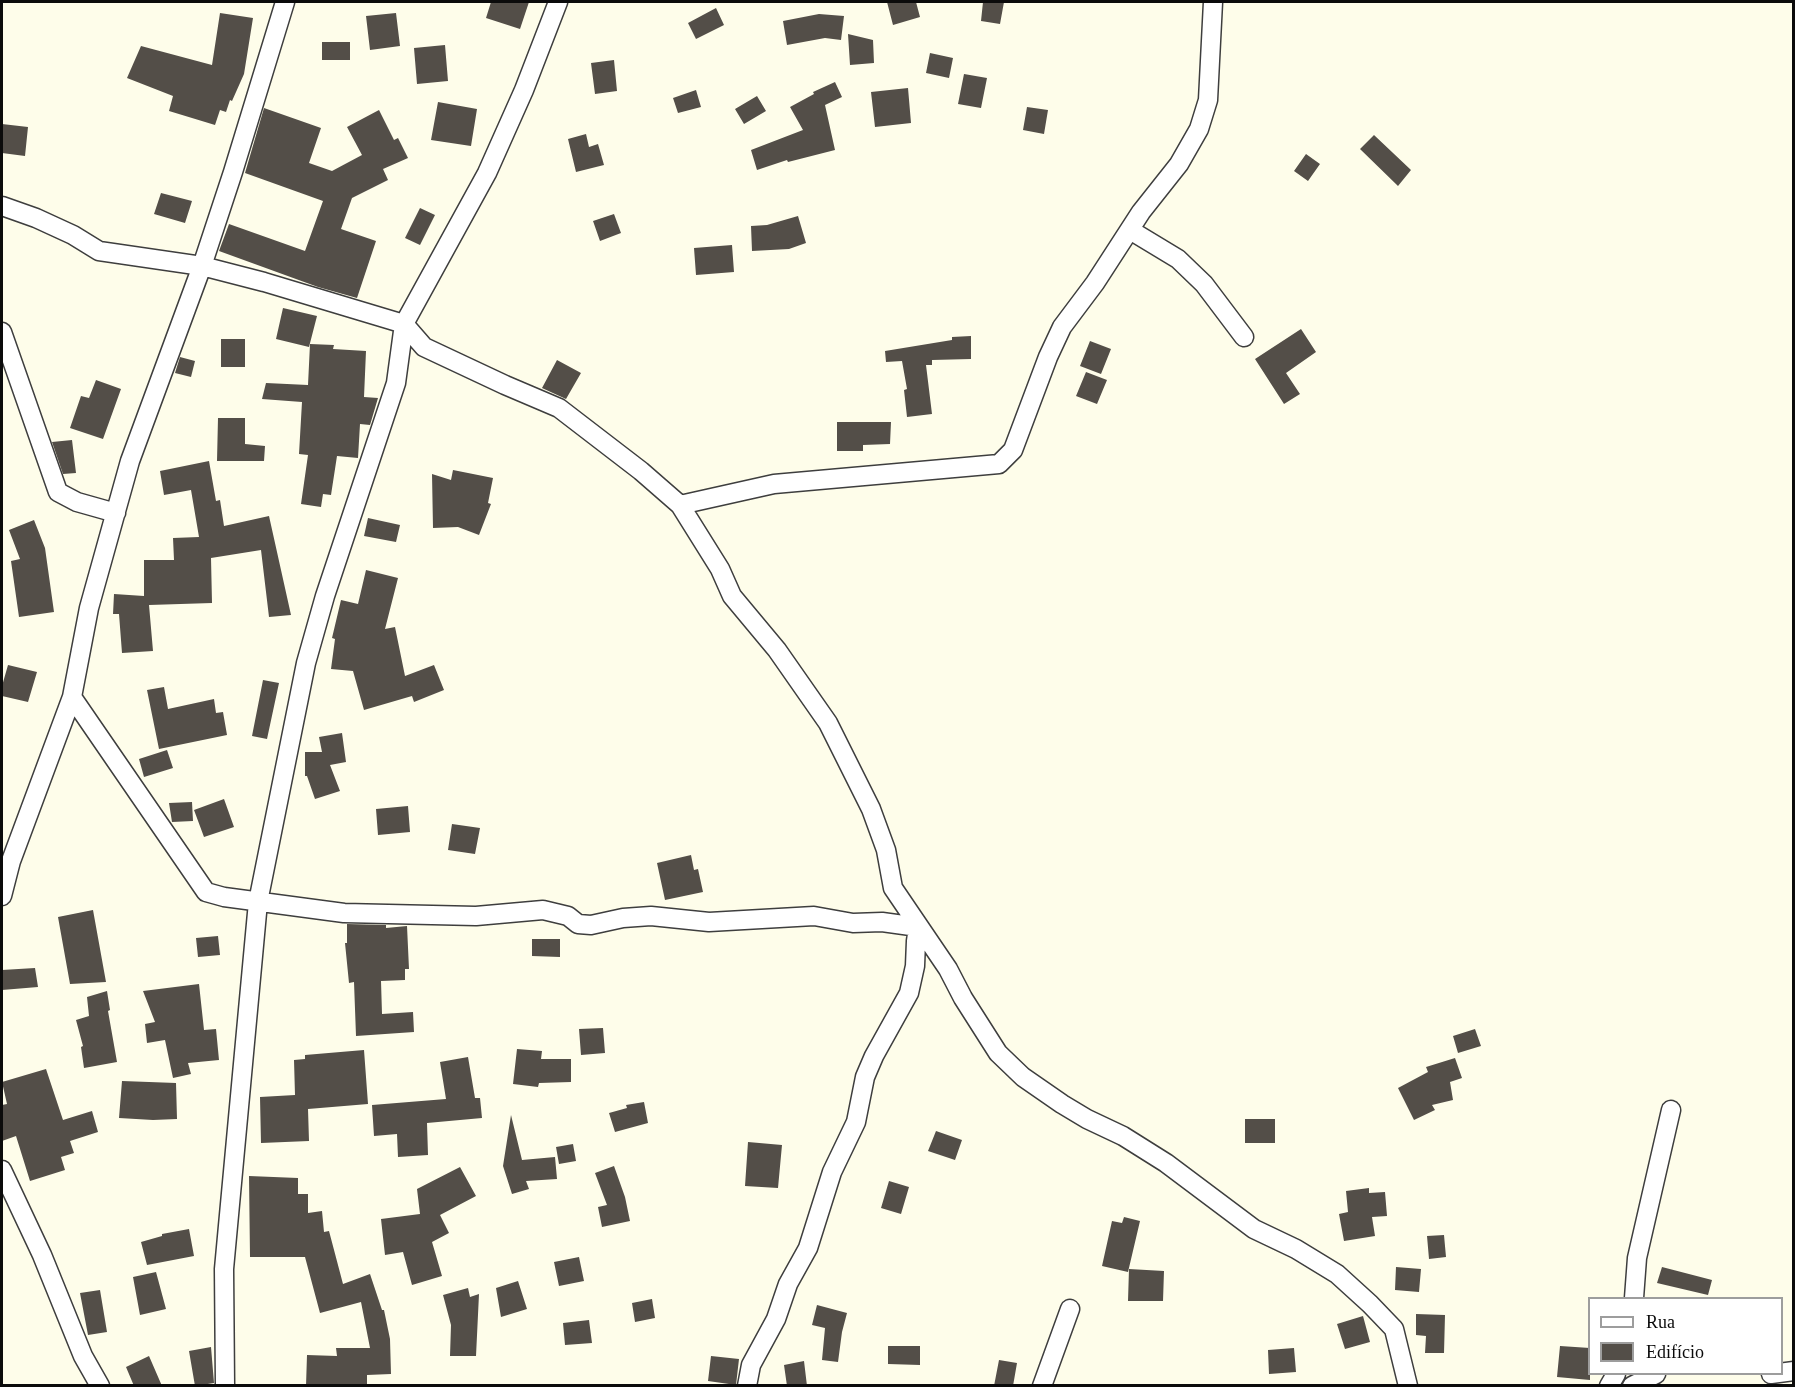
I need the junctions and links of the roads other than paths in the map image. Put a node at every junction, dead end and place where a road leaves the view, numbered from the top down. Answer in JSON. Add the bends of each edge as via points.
{"nodes":[{"id":1,"x":285,"y":2,"type":"edge"},
{"id":2,"x":558,"y":2,"type":"edge"},
{"id":3,"x":1213,"y":2,"type":"edge"},
{"id":4,"x":2,"y":206,"type":"edge"},
{"id":5,"x":1130,"y":230,"type":"junction"},
{"id":6,"x":202,"y":266,"type":"junction"},
{"id":7,"x":404,"y":324,"type":"junction"},
{"id":8,"x":2,"y":332,"type":"edge"},
{"id":9,"x":1244,"y":337,"type":"dead end"},
{"id":10,"x":680,"y":505,"type":"junction"},
{"id":11,"x":116,"y":513,"type":"junction"},
{"id":12,"x":72,"y":697,"type":"junction"},
{"id":13,"x":2,"y":896,"type":"edge"},
{"id":14,"x":258,"y":902,"type":"junction"},
{"id":15,"x":918,"y":927,"type":"junction"},
{"id":16,"x":1671,"y":1110,"type":"dead end"},
{"id":17,"x":2,"y":1170,"type":"edge"},
{"id":18,"x":1634,"y":1297,"type":"edge"},
{"id":19,"x":1070,"y":1309,"type":"dead end"},
{"id":20,"x":1654,"y":1375,"type":"edge"},
{"id":21,"x":96,"y":1382,"type":"edge"},
{"id":22,"x":225,"y":1386,"type":"edge"},
{"id":23,"x":747,"y":1386,"type":"edge"},
{"id":24,"x":1042,"y":1386,"type":"edge"},
{"id":25,"x":1408,"y":1386,"type":"edge"},
{"id":26,"x":1632,"y":1386,"type":"edge"}],
"edges":[{"from":1,"to":6,"type":"street"},
{"from":2,"to":7,"type":"street","via":[[487,173]]},
{"from":3,"to":5,"type":"street","via":[[1208,100],[1199,129],[1179,164]]},
{"from":4,"to":6,"type":"street","via":[[74,235],[99,251]]},
{"from":5,"to":9,"type":"street","via":[[1178,260],[1204,284]]},
{"from":5,"to":10,"type":"street","via":[[1062,327],[1013,450],[999,464],[774,484]]},
{"from":6,"to":7,"type":"street"},
{"from":6,"to":11,"type":"street","via":[[130,461]]},
{"from":7,"to":10,"type":"street","via":[[424,347],[559,408]]},
{"from":7,"to":14,"type":"street","via":[[396,383],[331,575],[306,663]]},
{"from":8,"to":11,"type":"street","via":[[58,492]]},
{"from":10,"to":15,"type":"street","via":[[732,596],[777,650],[828,723],[874,819],[886,850],[893,888]]},
{"from":11,"to":12,"type":"street","via":[[89,608]]},
{"from":12,"to":13,"type":"street","via":[[10,861]]},
{"from":12,"to":14,"type":"street","via":[[206,892]]},
{"from":14,"to":15,"type":"street","via":[[386,915],[476,916],[543,910],[591,925],[651,916],[709,922],[814,916]]},
{"from":14,"to":22,"type":"street","via":[[224,1269]]},
{"from":15,"to":23,"type":"street","via":[[909,993],[865,1077],[856,1122],[832,1172],[808,1248],[752,1365]]},
{"from":15,"to":25,"type":"street","via":[[998,1053],[1023,1077],[1070,1109],[1166,1163],[1254,1229],[1336,1274],[1394,1329]]},
{"from":16,"to":18,"type":"street","via":[[1637,1258]]},
{"from":17,"to":21,"type":"street"},
{"from":19,"to":24,"type":"street"},
{"from":20,"to":26,"type":"street"}]}
